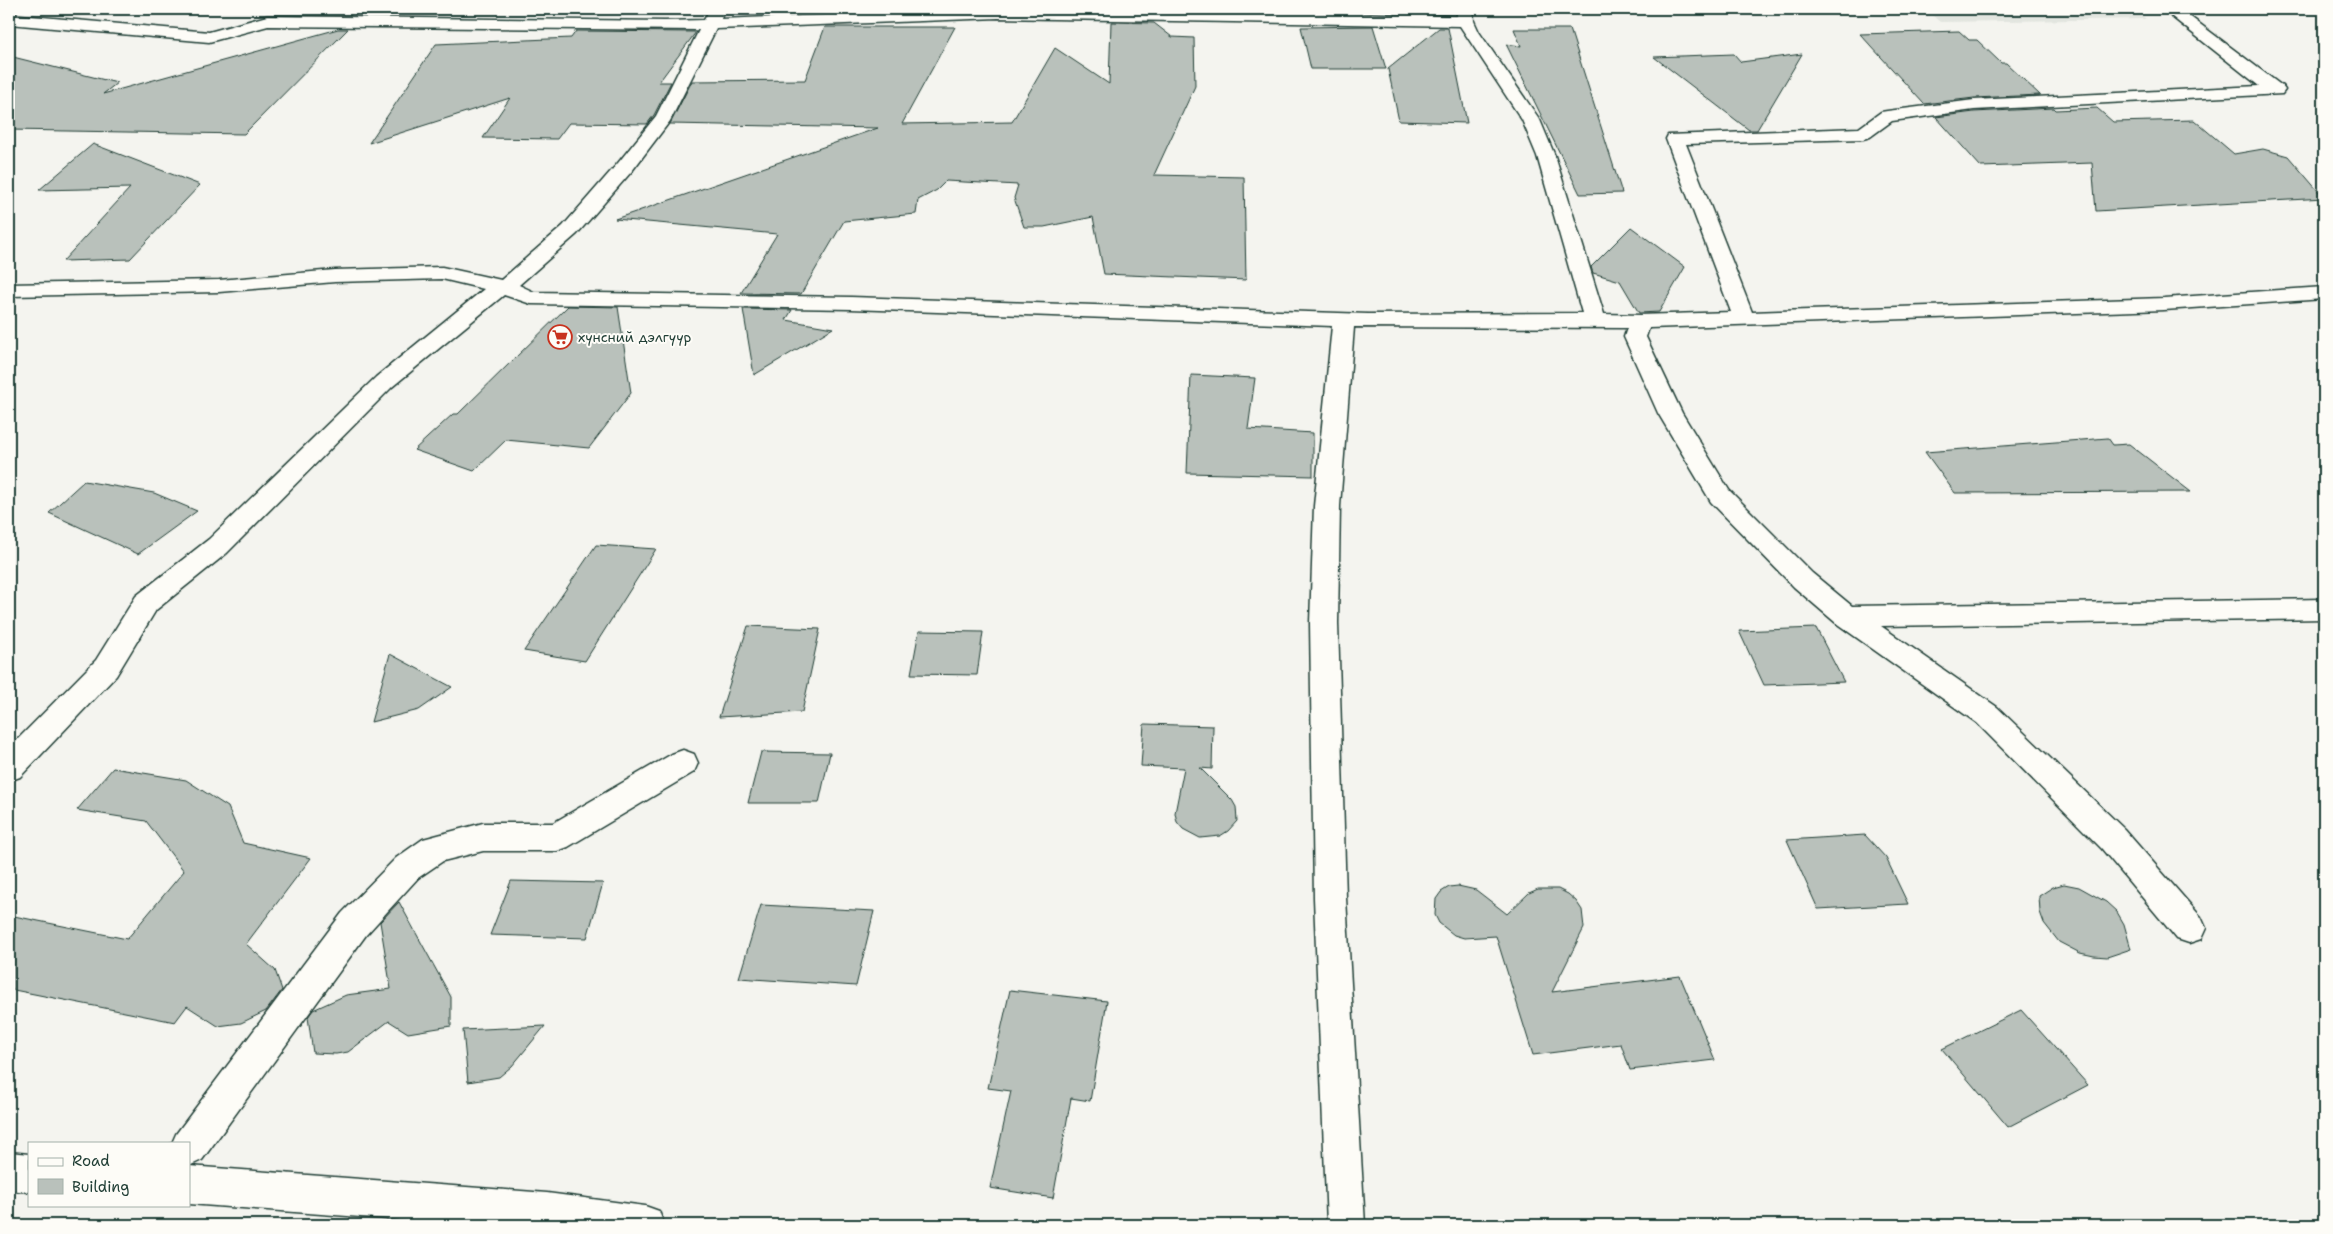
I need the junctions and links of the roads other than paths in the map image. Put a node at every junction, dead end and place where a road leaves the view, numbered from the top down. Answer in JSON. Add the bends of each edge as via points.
{"nodes":[{"id":1,"x":74,"y":9,"type":"edge"},
{"id":2,"x":2170,"y":9,"type":"edge"},
{"id":3,"x":1466,"y":15,"type":"edge"},
{"id":4,"x":714,"y":16,"type":"edge"},
{"id":5,"x":9,"y":19,"type":"edge"},
{"id":6,"x":51,"y":23,"type":"junction"},
{"id":7,"x":505,"y":287,"type":"junction"},
{"id":8,"x":9,"y":290,"type":"edge"},
{"id":9,"x":2324,"y":293,"type":"edge"},
{"id":10,"x":1744,"y":319,"type":"junction"},
{"id":11,"x":1344,"y":320,"type":"junction"},
{"id":12,"x":1596,"y":320,"type":"junction"},
{"id":13,"x":1640,"y":322,"type":"junction"},
{"id":14,"x":2324,"y":609,"type":"edge"},
{"id":15,"x":1846,"y":616,"type":"junction"},
{"id":16,"x":683,"y":763,"type":"dead end"},
{"id":17,"x":9,"y":768,"type":"edge"},
{"id":18,"x":2189,"y":928,"type":"dead end"},
{"id":19,"x":190,"y":1145,"type":"edge"},
{"id":20,"x":9,"y":1171,"type":"edge"},
{"id":21,"x":28,"y":1173,"type":"edge"},
{"id":22,"x":190,"y":1185,"type":"edge"},
{"id":23,"x":645,"y":1225,"type":"edge"},
{"id":24,"x":1346,"y":1225,"type":"edge"}],
"edges":[{"from":1,"to":6,"type":"street"},
{"from":2,"to":10,"type":"street","via":[[2276,90],[1974,105],[1887,116],[1863,132],[1675,139]]},
{"from":3,"to":4,"type":"street","via":[[998,13]]},
{"from":3,"to":12,"type":"street","via":[[1530,120],[1546,156]]},
{"from":4,"to":6,"type":"street","via":[[665,26],[267,22],[209,37]]},
{"from":4,"to":7,"type":"street","via":[[664,117],[570,230]]},
{"from":5,"to":6,"type":"street"},
{"from":7,"to":8,"type":"street","via":[[442,273],[335,276],[219,286]]},
{"from":7,"to":11,"type":"street","via":[[531,298],[851,303]]},
{"from":7,"to":17,"type":"street","via":[[496,290],[461,317],[384,382],[218,546],[146,603],[106,668]]},
{"from":9,"to":10,"type":"street","via":[[2164,304]]},
{"from":10,"to":13,"type":"street"},
{"from":11,"to":12,"type":"street"},
{"from":11,"to":24,"type":"street","via":[[1327,506],[1324,623],[1330,898]]},
{"from":12,"to":13,"type":"street"},
{"from":13,"to":15,"type":"street","via":[[1635,337],[1670,413],[1720,496],[1803,580]]},
{"from":14,"to":15,"type":"street"},
{"from":15,"to":18,"type":"street","via":[[1986,715],[2113,839]]},
{"from":16,"to":19,"type":"street","via":[[557,837],[483,838],[434,849],[406,868],[354,924]]},
{"from":20,"to":21,"type":"street"},
{"from":22,"to":23,"type":"street","via":[[547,1212]]}]}
